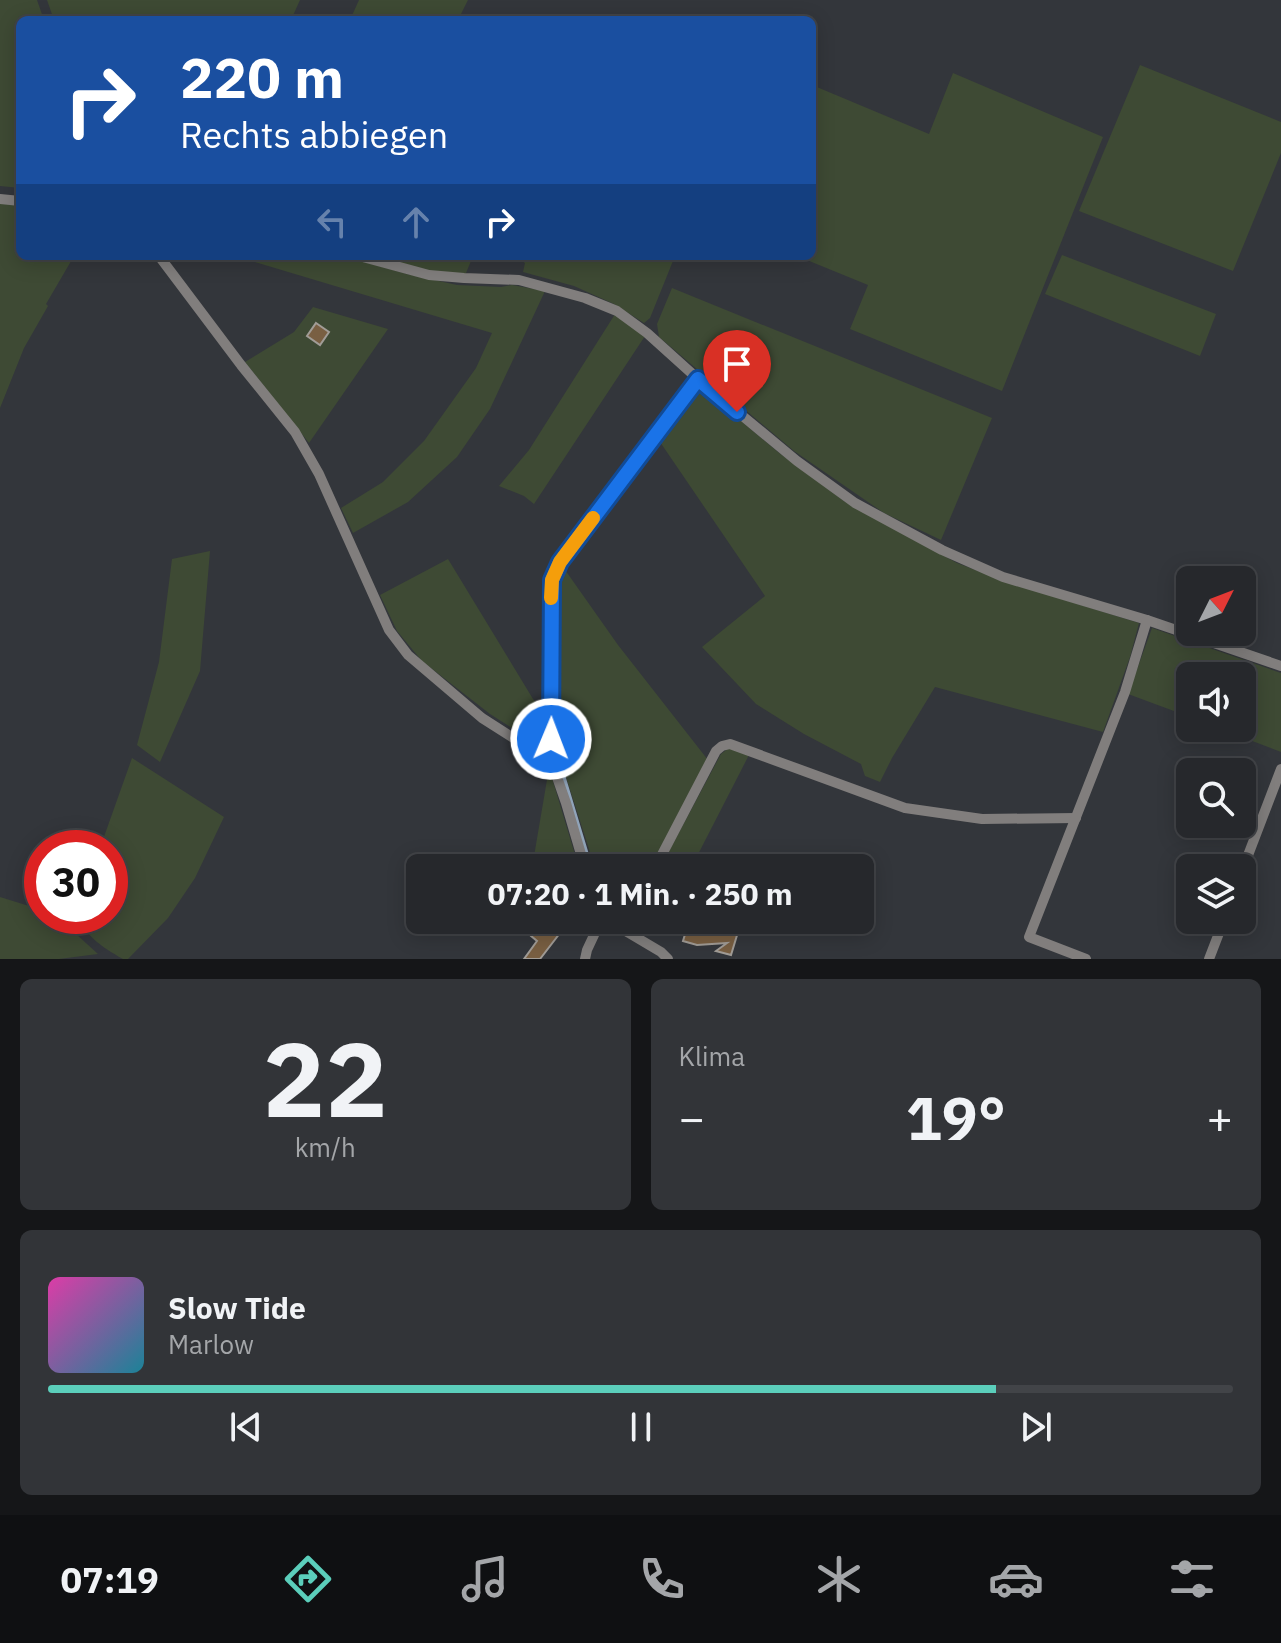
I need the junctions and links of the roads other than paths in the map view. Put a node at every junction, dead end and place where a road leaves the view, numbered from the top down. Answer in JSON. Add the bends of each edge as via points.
{"nodes":[{"id":1,"x":162,"y":260,"type":"edge"},
{"id":2,"x":374,"y":260,"type":"edge"},
{"id":3,"x":698,"y":379,"type":"junction"},
{"id":4,"x":1147,"y":620,"type":"junction"},
{"id":5,"x":1281,"y":666,"type":"edge"},
{"id":6,"x":551,"y":760,"type":"junction"},
{"id":7,"x":1281,"y":769,"type":"edge"},
{"id":8,"x":1076,"y":818,"type":"junction"},
{"id":9,"x":581,"y":854,"type":"edge"},
{"id":10,"x":662,"y":854,"type":"edge"},
{"id":11,"x":1248,"y":854,"type":"edge"},
{"id":12,"x":594,"y":934,"type":"edge"},
{"id":13,"x":631,"y":934,"type":"edge"},
{"id":14,"x":1219,"y":934,"type":"edge"},
{"id":15,"x":585,"y":959,"type":"edge"},
{"id":16,"x":668,"y":959,"type":"edge"},
{"id":17,"x":1086,"y":959,"type":"edge"},
{"id":18,"x":1209,"y":959,"type":"edge"}],
"edges":[{"from":1,"to":6,"type":"street","via":[[295,432],[389,630],[408,655],[482,718]]},
{"from":2,"to":3,"type":"street","via":[[429,275],[519,280],[585,298],[617,311]]},
{"from":3,"to":4,"type":"street","via":[[855,503],[942,550],[1003,577]]},
{"from":3,"to":6,"type":"street","via":[[560,562],[552,580]]},
{"from":4,"to":5,"type":"street"},
{"from":4,"to":8,"type":"street"},
{"from":6,"to":9,"type":"street"},
{"from":7,"to":11,"type":"street"},
{"from":8,"to":10,"type":"street","via":[[982,819],[905,808],[730,744],[716,751]]},
{"from":8,"to":17,"type":"street","via":[[1029,937]]},
{"from":12,"to":15,"type":"street"},
{"from":13,"to":16,"type":"street"},
{"from":14,"to":18,"type":"street"}]}
